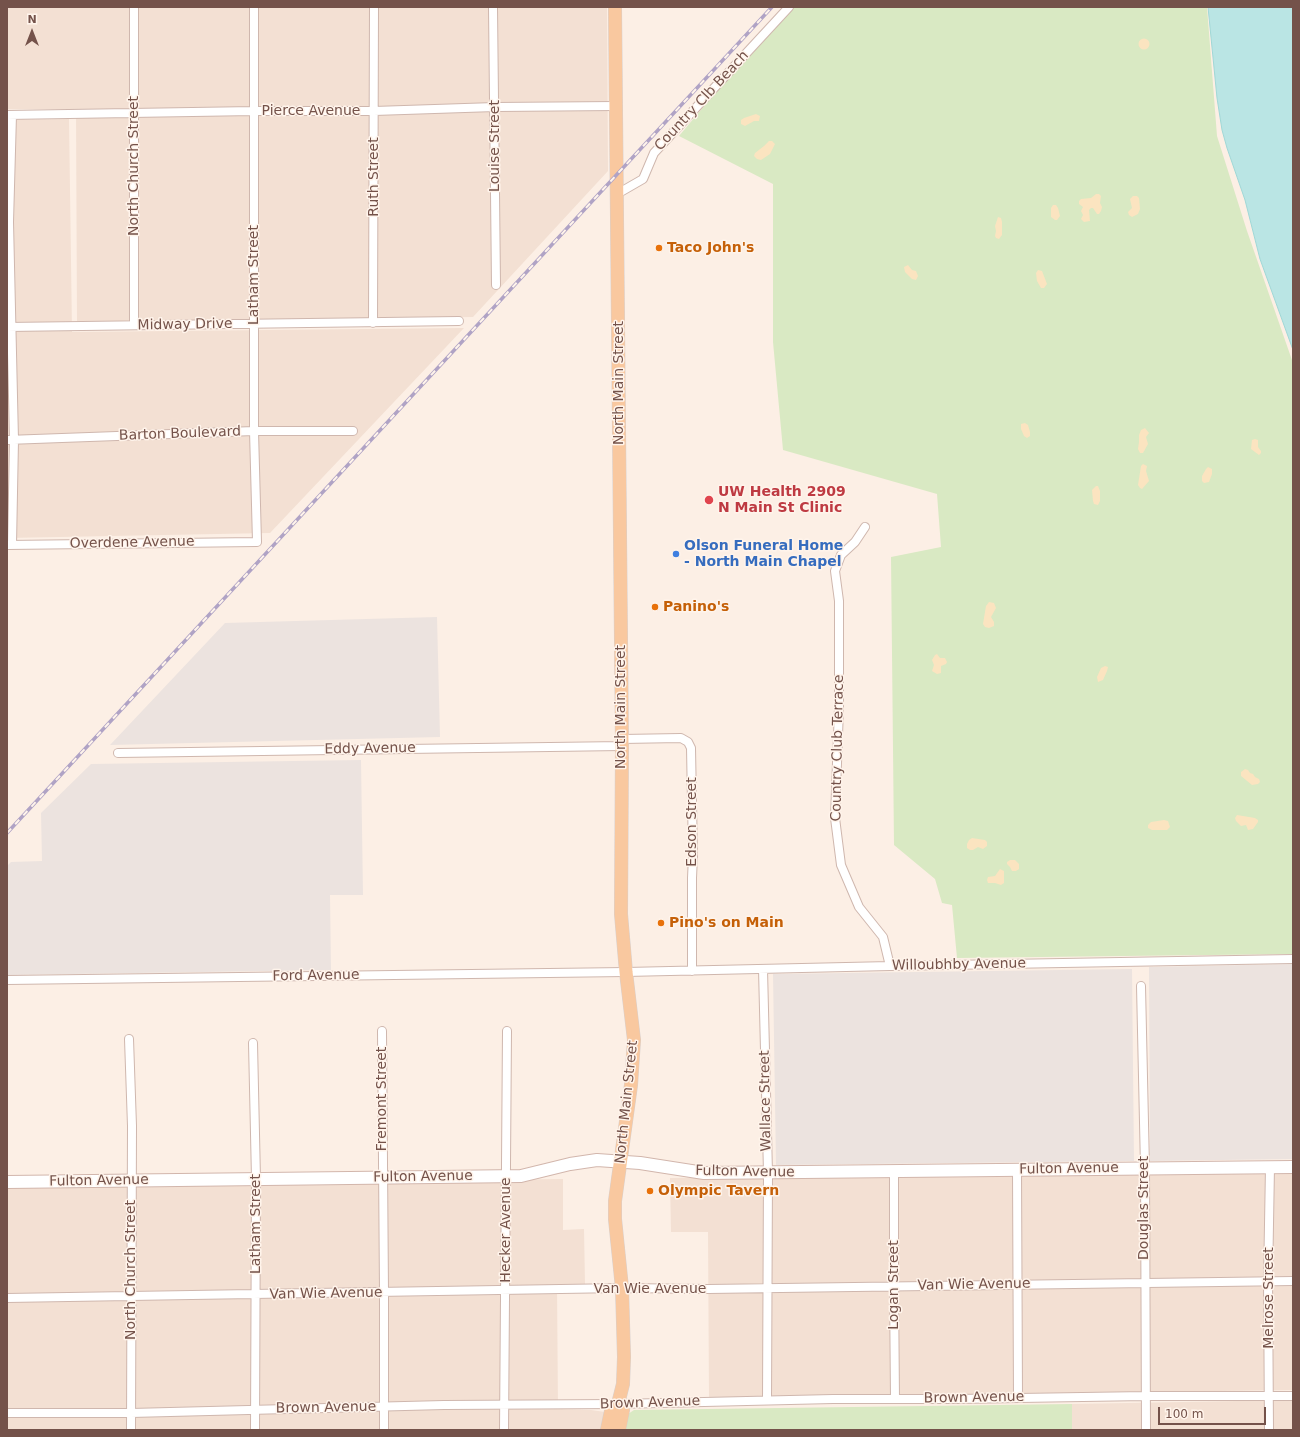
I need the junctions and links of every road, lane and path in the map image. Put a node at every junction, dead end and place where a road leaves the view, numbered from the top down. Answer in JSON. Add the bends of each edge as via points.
{"nodes":[{"id":1,"x":134,"y":7,"type":"edge"},
{"id":2,"x":254,"y":7,"type":"edge"},
{"id":3,"x":374,"y":7,"type":"edge"},
{"id":4,"x":493,"y":7,"type":"edge"},
{"id":5,"x":616,"y":7,"type":"edge"},
{"id":6,"x":789,"y":7,"type":"edge"},
{"id":7,"x":616,"y":106,"type":"junction"},
{"id":8,"x":495,"y":107,"type":"junction"},
{"id":9,"x":254,"y":111,"type":"junction"},
{"id":10,"x":374,"y":111,"type":"junction"},
{"id":11,"x":134,"y":113,"type":"junction"},
{"id":12,"x":10,"y":115,"type":"edge"},
{"id":13,"x":617,"y":194,"type":"junction"},
{"id":14,"x":8,"y":222,"type":"edge"},
{"id":15,"x":496,"y":286,"type":"dead end"},
{"id":16,"x":459,"y":321,"type":"dead end"},
{"id":17,"x":373,"y":323,"type":"junction"},
{"id":18,"x":254,"y":324,"type":"junction"},
{"id":19,"x":134,"y":325,"type":"junction"},
{"id":20,"x":9,"y":327,"type":"edge"},
{"id":21,"x":352,"y":430,"type":"dead end"},
{"id":22,"x":254,"y":431,"type":"junction"},
{"id":23,"x":11,"y":440,"type":"edge"},
{"id":24,"x":865,"y":527,"type":"dead end"},
{"id":25,"x":257,"y":542,"type":"joint"},
{"id":26,"x":10,"y":545,"type":"edge"},
{"id":27,"x":622,"y":743,"type":"junction"},
{"id":28,"x":118,"y":753,"type":"dead end"},
{"id":29,"x":1293,"y":959,"type":"edge"},
{"id":30,"x":890,"y":966,"type":"junction"},
{"id":31,"x":763,"y":969,"type":"junction"},
{"id":32,"x":692,"y":971,"type":"junction"},
{"id":33,"x":626,"y":972,"type":"junction"},
{"id":34,"x":7,"y":980,"type":"edge"},
{"id":35,"x":1141,"y":986,"type":"dead end"},
{"id":36,"x":382,"y":1031,"type":"dead end"},
{"id":37,"x":507,"y":1031,"type":"dead end"},
{"id":38,"x":129,"y":1039,"type":"dead end"},
{"id":39,"x":253,"y":1042,"type":"dead end"},
{"id":40,"x":621,"y":1161,"type":"junction"},
{"id":41,"x":1293,"y":1166,"type":"edge"},
{"id":42,"x":1270,"y":1167,"type":"junction"},
{"id":43,"x":1145,"y":1168,"type":"junction"},
{"id":44,"x":1017,"y":1170,"type":"junction"},
{"id":45,"x":894,"y":1171,"type":"junction"},
{"id":46,"x":768,"y":1173,"type":"junction"},
{"id":47,"x":506,"y":1176,"type":"junction"},
{"id":48,"x":382,"y":1177,"type":"junction"},
{"id":49,"x":256,"y":1179,"type":"junction"},
{"id":50,"x":131,"y":1180,"type":"junction"},
{"id":51,"x":7,"y":1182,"type":"edge"},
{"id":52,"x":1268,"y":1281,"type":"junction"},
{"id":53,"x":1293,"y":1281,"type":"edge"},
{"id":54,"x":1145,"y":1283,"type":"junction"},
{"id":55,"x":1018,"y":1284,"type":"junction"},
{"id":56,"x":894,"y":1286,"type":"junction"},
{"id":57,"x":622,"y":1288,"type":"junction"},
{"id":58,"x":767,"y":1288,"type":"junction"},
{"id":59,"x":505,"y":1291,"type":"junction"},
{"id":60,"x":384,"y":1293,"type":"junction"},
{"id":61,"x":256,"y":1294,"type":"junction"},
{"id":62,"x":132,"y":1296,"type":"junction"},
{"id":63,"x":7,"y":1298,"type":"edge"},
{"id":64,"x":1146,"y":1396,"type":"junction"},
{"id":65,"x":1293,"y":1396,"type":"edge"},
{"id":66,"x":1269,"y":1397,"type":"junction"},
{"id":67,"x":1018,"y":1398,"type":"junction"},
{"id":68,"x":896,"y":1399,"type":"junction"},
{"id":69,"x":767,"y":1400,"type":"junction"},
{"id":70,"x":618,"y":1404,"type":"junction"},
{"id":71,"x":504,"y":1405,"type":"junction"},
{"id":72,"x":384,"y":1407,"type":"junction"},
{"id":73,"x":255,"y":1410,"type":"junction"},
{"id":74,"x":7,"y":1413,"type":"edge"},
{"id":75,"x":132,"y":1413,"type":"junction"},
{"id":76,"x":131,"y":1430,"type":"edge"},
{"id":77,"x":255,"y":1430,"type":"edge"},
{"id":78,"x":384,"y":1430,"type":"edge"},
{"id":79,"x":504,"y":1430,"type":"edge"},
{"id":80,"x":607,"y":1430,"type":"edge"},
{"id":81,"x":619,"y":1430,"type":"edge"},
{"id":82,"x":1146,"y":1430,"type":"edge"},
{"id":83,"x":1269,"y":1430,"type":"edge"}],
"edges":[{"from":1,"to":11,"type":"street","name":"North Church Street"},
{"from":2,"to":9,"type":"street","name":"Latham Street"},
{"from":3,"to":10,"type":"street","name":"Ruth Street"},
{"from":4,"to":8,"type":"street","name":"Louise Street"},
{"from":5,"to":7,"type":"main road","name":"North Main Street"},
{"from":6,"to":13,"type":"street","name":"Country Clb Beach","via":[[654,153],[643,179]]},
{"from":7,"to":8,"type":"street","name":"Pierce Avenue"},
{"from":7,"to":13,"type":"main road","name":"North Main Street"},
{"from":8,"to":10,"type":"street","name":"Pierce Avenue"},
{"from":8,"to":15,"type":"street","name":"Louise Street"},
{"from":9,"to":10,"type":"street","name":"Pierce Avenue"},
{"from":9,"to":11,"type":"street","name":"Pierce Avenue"},
{"from":9,"to":18,"type":"street","name":"Latham Street"},
{"from":10,"to":17,"type":"street","name":"Ruth Street"},
{"from":11,"to":12,"type":"street","name":"Pierce Avenue"},
{"from":11,"to":19,"type":"street","name":"North Church Street"},
{"from":12,"to":14,"type":"street"},
{"from":13,"to":27,"type":"main road","name":"North Main Street"},
{"from":14,"to":20,"type":"street"},
{"from":16,"to":17,"type":"street","name":"Midway Drive"},
{"from":17,"to":18,"type":"street","name":"Midway Drive"},
{"from":18,"to":19,"type":"street","name":"Midway Drive"},
{"from":18,"to":22,"type":"street","name":"Latham Street"},
{"from":19,"to":20,"type":"street","name":"Midway Drive"},
{"from":20,"to":23,"type":"street"},
{"from":21,"to":22,"type":"street","name":"Barton Boulevard"},
{"from":22,"to":23,"type":"street","name":"Barton Boulevard"},
{"from":22,"to":25,"type":"street","name":"Latham Street"},
{"from":23,"to":26,"type":"street"},
{"from":24,"to":30,"type":"street","name":"Country Club Terrace","via":[[855,542],[841,555],[835,571],[839,601],[835,818],[841,865],[859,907],[883,937]]},
{"from":25,"to":26,"type":"street","name":"Overdene Avenue"},
{"from":27,"to":28,"type":"street","name":"Eddy Avenue"},
{"from":27,"to":32,"type":"street","name":"Edson Street","via":[[681,738],[688,742],[691,748]]},
{"from":27,"to":33,"type":"main road","name":"North Main Street","via":[[621,914]]},
{"from":29,"to":30,"type":"street","name":"Willoubhby Avenue"},
{"from":30,"to":31,"type":"street","name":"Willoubhby Avenue"},
{"from":31,"to":32,"type":"street","name":"Willoubhby Avenue"},
{"from":31,"to":46,"type":"street","name":"Wallace Street"},
{"from":32,"to":33,"type":"street","name":"Willoubhby Avenue"},
{"from":33,"to":34,"type":"street","name":"Ford Avenue"},
{"from":33,"to":40,"type":"main road","name":"North Main Street","via":[[634,1048]]},
{"from":35,"to":43,"type":"street","name":"Douglas Street"},
{"from":36,"to":48,"type":"street","name":"Fremont Street"},
{"from":37,"to":47,"type":"street","name":"Hecker Avenue"},
{"from":38,"to":50,"type":"street","name":"North Church Street"},
{"from":39,"to":49,"type":"street","name":"Latham Street"},
{"from":40,"to":46,"type":"street","name":"Fulton Avenue","via":[[691,1172]]},
{"from":40,"to":47,"type":"street","name":"Fulton Avenue","via":[[589,1160],[521,1176]]},
{"from":40,"to":57,"type":"main road","name":"North Main Street","via":[[615,1209]]},
{"from":41,"to":42,"type":"street","name":"Fulton Avenue"},
{"from":42,"to":43,"type":"street","name":"Fulton Avenue"},
{"from":42,"to":52,"type":"street","name":"Melrose Street"},
{"from":43,"to":44,"type":"street","name":"Fulton Avenue"},
{"from":43,"to":54,"type":"street","name":"Douglas Street"},
{"from":44,"to":45,"type":"street","name":"Fulton Avenue"},
{"from":44,"to":55,"type":"street"},
{"from":45,"to":46,"type":"street","name":"Fulton Avenue"},
{"from":45,"to":56,"type":"street","name":"Logan Street"},
{"from":46,"to":58,"type":"street","name":"Wallace Street"},
{"from":47,"to":48,"type":"street","name":"Fulton Avenue"},
{"from":47,"to":59,"type":"street","name":"Hecker Avenue"},
{"from":48,"to":49,"type":"street","name":"Fulton Avenue"},
{"from":48,"to":60,"type":"street","name":"Fremont Street"},
{"from":49,"to":50,"type":"street","name":"Fulton Avenue"},
{"from":49,"to":61,"type":"street","name":"Latham Street"},
{"from":50,"to":51,"type":"street","name":"Fulton Avenue"},
{"from":50,"to":62,"type":"street","name":"North Church Street"},
{"from":52,"to":53,"type":"street","name":"Van Wie Avenue"},
{"from":52,"to":54,"type":"street","name":"Van Wie Avenue"},
{"from":52,"to":66,"type":"street","name":"Melrose Street"},
{"from":54,"to":55,"type":"street","name":"Van Wie Avenue"},
{"from":54,"to":64,"type":"street","name":"Douglas Street"},
{"from":55,"to":56,"type":"street","name":"Van Wie Avenue"},
{"from":55,"to":67,"type":"street"},
{"from":56,"to":58,"type":"street","name":"Van Wie Avenue"},
{"from":56,"to":68,"type":"street","name":"Logan Street"},
{"from":57,"to":58,"type":"street","name":"Van Wie Avenue"},
{"from":57,"to":59,"type":"street","name":"Van Wie Avenue"},
{"from":57,"to":70,"type":"main road","name":"North Main Street","via":[[624,1364]]},
{"from":58,"to":69,"type":"street","name":"Wallace Street"},
{"from":59,"to":60,"type":"street","name":"Van Wie Avenue"},
{"from":59,"to":71,"type":"street","name":"Hecker Avenue"},
{"from":60,"to":61,"type":"street","name":"Van Wie Avenue"},
{"from":60,"to":72,"type":"street","name":"Fremont Street"},
{"from":61,"to":62,"type":"street","name":"Van Wie Avenue"},
{"from":61,"to":73,"type":"street","name":"Latham Street"},
{"from":62,"to":63,"type":"street","name":"Van Wie Avenue"},
{"from":62,"to":75,"type":"street","name":"North Church Street"},
{"from":64,"to":66,"type":"street","name":"Brown Avenue"},
{"from":64,"to":67,"type":"street","name":"Brown Avenue"},
{"from":64,"to":82,"type":"street","name":"Douglas Street"},
{"from":65,"to":66,"type":"street","name":"Brown Avenue"},
{"from":66,"to":83,"type":"street","name":"Melrose Street"},
{"from":67,"to":68,"type":"street","name":"Brown Avenue"},
{"from":68,"to":69,"type":"street","name":"Brown Avenue"},
{"from":69,"to":70,"type":"street","name":"Brown Avenue"},
{"from":70,"to":71,"type":"street","name":"Brown Avenue"},
{"from":70,"to":80,"type":"main road","name":"North Main Street","via":[[611,1411]]},
{"from":70,"to":81,"type":"main road","name":"North Main Street","via":[[623,1410]]},
{"from":71,"to":72,"type":"street","name":"Brown Avenue"},
{"from":71,"to":79,"type":"street","name":"Hecker Avenue"},
{"from":72,"to":73,"type":"street","name":"Brown Avenue"},
{"from":72,"to":78,"type":"street","name":"Fremont Street"},
{"from":73,"to":75,"type":"street","name":"Brown Avenue"},
{"from":73,"to":77,"type":"street","name":"Latham Street"},
{"from":74,"to":75,"type":"street","name":"Brown Avenue"},
{"from":75,"to":76,"type":"street","name":"North Church Street"}]}
